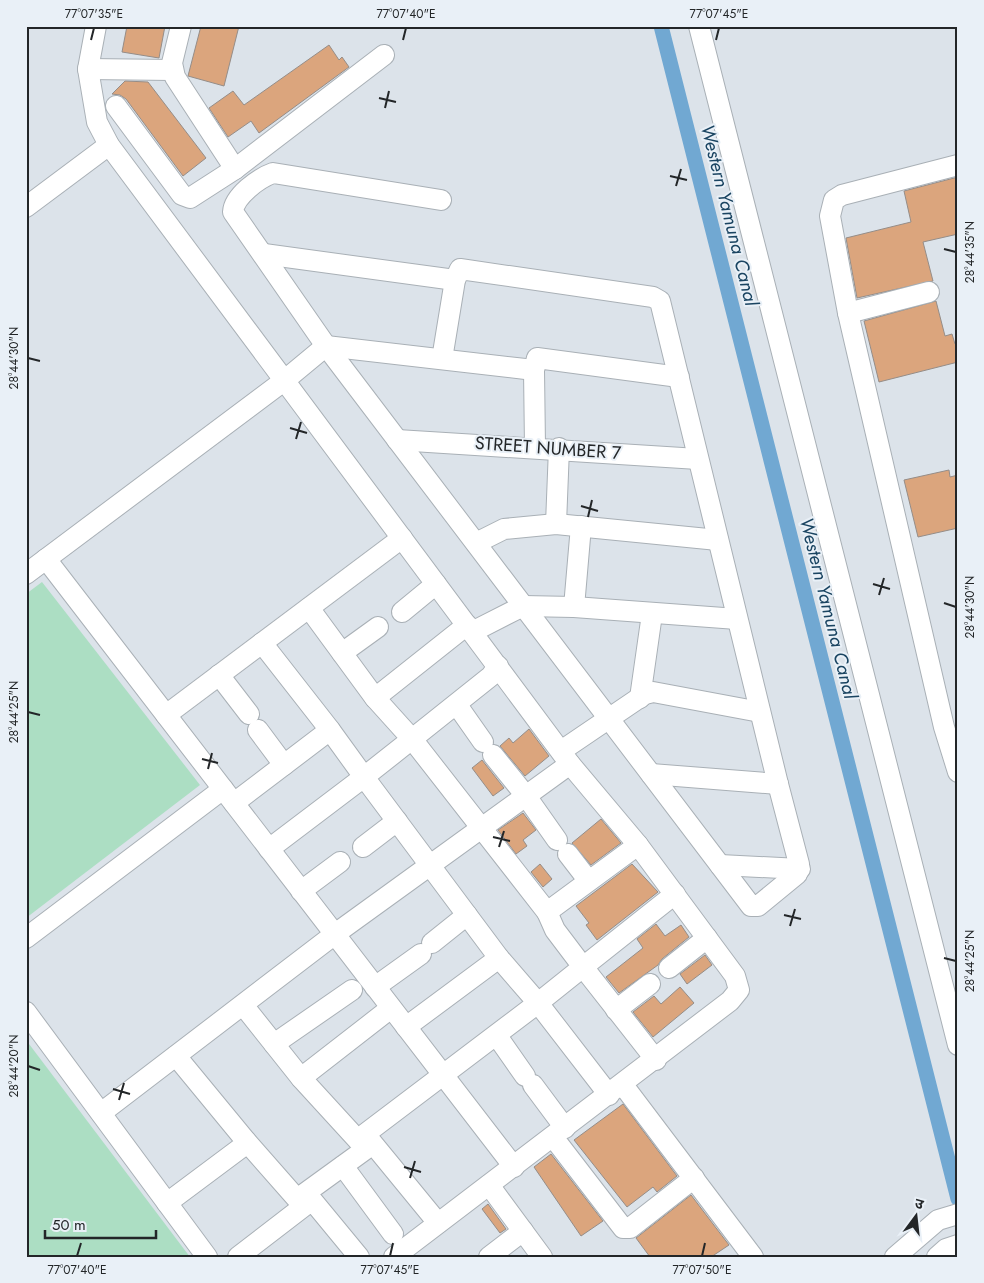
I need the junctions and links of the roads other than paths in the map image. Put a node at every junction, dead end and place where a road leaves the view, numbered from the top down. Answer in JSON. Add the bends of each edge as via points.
{"nodes":[{"id":1,"x":96,"y":26,"type":"edge"},
{"id":2,"x":181,"y":26,"type":"edge"},
{"id":3,"x":699,"y":26,"type":"edge"},
{"id":4,"x":384,"y":55,"type":"dead end"},
{"id":5,"x":88,"y":69,"type":"junction"},
{"id":6,"x":172,"y":70,"type":"junction"},
{"id":7,"x":116,"y":106,"type":"dead end"},
{"id":8,"x":109,"y":145,"type":"junction"},
{"id":9,"x":958,"y":165,"type":"edge"},
{"id":10,"x":235,"y":169,"type":"junction"},
{"id":11,"x":441,"y":200,"type":"dead end"},
{"id":12,"x":26,"y":207,"type":"edge"},
{"id":13,"x":264,"y":254,"type":"junction"},
{"id":14,"x":455,"y":280,"type":"junction"},
{"id":15,"x":930,"y":292,"type":"dead end"},
{"id":16,"x":848,"y":313,"type":"junction"},
{"id":17,"x":326,"y":346,"type":"junction"},
{"id":18,"x":442,"y":359,"type":"junction"},
{"id":19,"x":534,"y":370,"type":"junction"},
{"id":20,"x":678,"y":377,"type":"junction"},
{"id":21,"x":285,"y":380,"type":"junction"},
{"id":22,"x":397,"y":440,"type":"junction"},
{"id":23,"x":535,"y":447,"type":"junction"},
{"id":24,"x":559,"y":448,"type":"junction"},
{"id":25,"x":698,"y":459,"type":"junction"},
{"id":26,"x":556,"y":524,"type":"junction"},
{"id":27,"x":580,"y":526,"type":"junction"},
{"id":28,"x":402,"y":538,"type":"junction"},
{"id":29,"x":718,"y":540,"type":"junction"},
{"id":30,"x":476,"y":543,"type":"junction"},
{"id":31,"x":46,"y":559,"type":"junction"},
{"id":32,"x":26,"y":574,"type":"edge"},
{"id":33,"x":436,"y":584,"type":"junction"},
{"id":34,"x":523,"y":606,"type":"junction"},
{"id":35,"x":574,"y":607,"type":"junction"},
{"id":36,"x":309,"y":608,"type":"junction"},
{"id":37,"x":402,"y":612,"type":"dead end"},
{"id":38,"x":652,"y":614,"type":"junction"},
{"id":39,"x":737,"y":619,"type":"junction"},
{"id":40,"x":378,"y":627,"type":"dead end"},
{"id":41,"x":469,"y":629,"type":"junction"},
{"id":42,"x":262,"y":643,"type":"junction"},
{"id":43,"x":342,"y":653,"type":"junction"},
{"id":44,"x":498,"y":666,"type":"junction"},
{"id":45,"x":219,"y":675,"type":"junction"},
{"id":46,"x":375,"y":698,"type":"junction"},
{"id":47,"x":640,"y":698,"type":"junction"},
{"id":48,"x":457,"y":705,"type":"junction"},
{"id":49,"x":760,"y":712,"type":"junction"},
{"id":50,"x":166,"y":715,"type":"junction"},
{"id":51,"x":609,"y":719,"type":"junction"},
{"id":52,"x":330,"y":730,"type":"junction"},
{"id":53,"x":412,"y":739,"type":"junction"},
{"id":54,"x":565,"y":757,"type":"junction"},
{"id":55,"x":284,"y":765,"type":"junction"},
{"id":56,"x":958,"y":772,"type":"edge"},
{"id":57,"x":651,"y":774,"type":"junction"},
{"id":58,"x":364,"y":777,"type":"junction"},
{"id":59,"x":778,"y":784,"type":"junction"},
{"id":60,"x":228,"y":796,"type":"junction"},
{"id":61,"x":526,"y":796,"type":"junction"},
{"id":62,"x":397,"y":821,"type":"junction"},
{"id":63,"x":481,"y":828,"type":"junction"},
{"id":64,"x":638,"y":845,"type":"junction"},
{"id":65,"x":363,"y":847,"type":"dead end"},
{"id":66,"x":269,"y":849,"type":"junction"},
{"id":67,"x":340,"y":862,"type":"dead end"},
{"id":68,"x":720,"y":865,"type":"junction"},
{"id":69,"x":431,"y":866,"type":"junction"},
{"id":70,"x":800,"y":869,"type":"junction"},
{"id":71,"x":588,"y":880,"type":"junction"},
{"id":72,"x":302,"y":891,"type":"junction"},
{"id":73,"x":675,"y":894,"type":"junction"},
{"id":74,"x":547,"y":912,"type":"junction"},
{"id":75,"x":467,"y":915,"type":"junction"},
{"id":76,"x":335,"y":934,"type":"junction"},
{"id":77,"x":26,"y":938,"type":"edge"},
{"id":78,"x":707,"y":938,"type":"junction"},
{"id":79,"x":500,"y":958,"type":"junction"},
{"id":80,"x":583,"y":967,"type":"junction"},
{"id":81,"x":669,"y":968,"type":"dead end"},
{"id":82,"x":650,"y":984,"type":"dead end"},
{"id":83,"x":375,"y":986,"type":"junction"},
{"id":84,"x":352,"y":990,"type":"dead end"},
{"id":85,"x":538,"y":1003,"type":"junction"},
{"id":86,"x":243,"y":1005,"type":"junction"},
{"id":87,"x":391,"y":1008,"type":"junction"},
{"id":88,"x":616,"y":1010,"type":"junction"},
{"id":89,"x":26,"y":1012,"type":"edge"},
{"id":90,"x":406,"y":1027,"type":"junction"},
{"id":91,"x":497,"y":1036,"type":"junction"},
{"id":92,"x":274,"y":1044,"type":"junction"},
{"id":93,"x":958,"y":1045,"type":"edge"},
{"id":94,"x":176,"y":1056,"type":"junction"},
{"id":95,"x":656,"y":1060,"type":"junction"},
{"id":96,"x":443,"y":1076,"type":"junction"},
{"id":97,"x":301,"y":1078,"type":"junction"},
{"id":98,"x":616,"y":1090,"type":"junction"},
{"id":99,"x":98,"y":1109,"type":"junction"},
{"id":100,"x":559,"y":1133,"type":"junction"},
{"id":101,"x":246,"y":1141,"type":"junction"},
{"id":102,"x":370,"y":1147,"type":"junction"},
{"id":103,"x":343,"y":1166,"type":"junction"},
{"id":104,"x":514,"y":1167,"type":"junction"},
{"id":105,"x":694,"y":1178,"type":"junction"},
{"id":106,"x":489,"y":1185,"type":"junction"},
{"id":107,"x":309,"y":1196,"type":"junction"},
{"id":108,"x":167,"y":1203,"type":"junction"},
{"id":109,"x":958,"y":1214,"type":"edge"},
{"id":110,"x":438,"y":1223,"type":"junction"},
{"id":111,"x":523,"y":1231,"type":"junction"},
{"id":112,"x":393,"y":1234,"type":"dead end"},
{"id":113,"x":742,"y":1253,"type":"edge"},
{"id":114,"x":396,"y":1256,"type":"edge"},
{"id":115,"x":207,"y":1257,"type":"edge"},
{"id":116,"x":238,"y":1257,"type":"edge"},
{"id":117,"x":359,"y":1257,"type":"edge"},
{"id":118,"x":489,"y":1257,"type":"edge"},
{"id":119,"x":542,"y":1257,"type":"edge"},
{"id":120,"x":895,"y":1257,"type":"edge"}],
"edges":[{"from":1,"to":5,"type":"street"},
{"from":2,"to":6,"type":"street"},
{"from":3,"to":93,"type":"street"},
{"from":4,"to":10,"type":"street"},
{"from":5,"to":6,"type":"street"},
{"from":5,"to":8,"type":"street","via":[[97,122]]},
{"from":6,"to":10,"type":"street"},
{"from":7,"to":10,"type":"street","via":[[185,198],[190,198]]},
{"from":8,"to":12,"type":"street"},
{"from":8,"to":21,"type":"street"},
{"from":9,"to":16,"type":"street","via":[[842,195],[834,200],[830,216]]},
{"from":11,"to":13,"type":"street","via":[[272,172],[233,205],[236,218]]},
{"from":13,"to":14,"type":"street"},
{"from":13,"to":17,"type":"street"},
{"from":14,"to":18,"type":"street"},
{"from":14,"to":20,"type":"street","via":[[460,269],[658,298]]},
{"from":15,"to":16,"type":"street"},
{"from":16,"to":56,"type":"street","via":[[944,727]]},
{"from":17,"to":18,"type":"street"},
{"from":17,"to":21,"type":"street"},
{"from":17,"to":22,"type":"street"},
{"from":18,"to":19,"type":"street"},
{"from":19,"to":20,"type":"street","via":[[535,361],[541,358]]},
{"from":19,"to":23,"type":"street"},
{"from":20,"to":25,"type":"street"},
{"from":21,"to":28,"type":"street"},
{"from":21,"to":31,"type":"street"},
{"from":22,"to":23,"type":"street","name":"STREET NUMBER 7"},
{"from":22,"to":30,"type":"street"},
{"from":23,"to":24,"type":"street","name":"STREET NUMBER 7"},
{"from":24,"to":25,"type":"street","name":"STREET NUMBER 7"},
{"from":24,"to":26,"type":"street"},
{"from":25,"to":29,"type":"street"},
{"from":26,"to":27,"type":"street"},
{"from":26,"to":30,"type":"street","via":[[504,529]]},
{"from":27,"to":29,"type":"street"},
{"from":27,"to":35,"type":"street"},
{"from":28,"to":33,"type":"street"},
{"from":28,"to":36,"type":"street"},
{"from":29,"to":39,"type":"street"},
{"from":30,"to":34,"type":"street"},
{"from":31,"to":32,"type":"street"},
{"from":31,"to":50,"type":"street"},
{"from":33,"to":37,"type":"street"},
{"from":33,"to":41,"type":"street"},
{"from":34,"to":35,"type":"street"},
{"from":34,"to":41,"type":"street"},
{"from":34,"to":51,"type":"street"},
{"from":35,"to":38,"type":"street"},
{"from":36,"to":42,"type":"street"},
{"from":36,"to":43,"type":"street"},
{"from":38,"to":39,"type":"street"},
{"from":38,"to":47,"type":"street"},
{"from":39,"to":49,"type":"street"},
{"from":40,"to":43,"type":"street"},
{"from":41,"to":44,"type":"street"},
{"from":41,"to":46,"type":"street"},
{"from":42,"to":45,"type":"street"},
{"from":42,"to":52,"type":"street"},
{"from":43,"to":46,"type":"street"},
{"from":44,"to":48,"type":"street"},
{"from":44,"to":54,"type":"street"},
{"from":45,"to":50,"type":"street"},
{"from":45,"to":55,"type":"street"},
{"from":46,"to":53,"type":"street"},
{"from":47,"to":49,"type":"street","via":[[653,692],[663,693]]},
{"from":47,"to":51,"type":"street"},
{"from":48,"to":53,"type":"street"},
{"from":48,"to":61,"type":"street"},
{"from":49,"to":59,"type":"street"},
{"from":50,"to":60,"type":"street"},
{"from":51,"to":54,"type":"street"},
{"from":51,"to":57,"type":"street"},
{"from":52,"to":55,"type":"street"},
{"from":52,"to":58,"type":"street"},
{"from":53,"to":58,"type":"street"},
{"from":53,"to":63,"type":"street"},
{"from":54,"to":61,"type":"street"},
{"from":54,"to":64,"type":"street"},
{"from":55,"to":60,"type":"street"},
{"from":57,"to":59,"type":"street"},
{"from":57,"to":68,"type":"street"},
{"from":58,"to":62,"type":"street"},
{"from":58,"to":66,"type":"street"},
{"from":59,"to":70,"type":"street"},
{"from":60,"to":66,"type":"street"},
{"from":60,"to":77,"type":"street"},
{"from":61,"to":63,"type":"street"},
{"from":61,"to":71,"type":"street"},
{"from":62,"to":65,"type":"street"},
{"from":62,"to":69,"type":"street"},
{"from":63,"to":69,"type":"street"},
{"from":63,"to":74,"type":"street"},
{"from":64,"to":71,"type":"street"},
{"from":64,"to":73,"type":"street"},
{"from":66,"to":72,"type":"street"},
{"from":67,"to":72,"type":"street"},
{"from":68,"to":70,"type":"street"},
{"from":68,"to":70,"type":"street","via":[[754,907]]},
{"from":69,"to":75,"type":"street"},
{"from":69,"to":76,"type":"street"},
{"from":71,"to":74,"type":"street"},
{"from":72,"to":76,"type":"street"},
{"from":73,"to":78,"type":"street"},
{"from":73,"to":80,"type":"street"},
{"from":74,"to":80,"type":"street","via":[[555,930]]},
{"from":75,"to":79,"type":"street"},
{"from":75,"to":83,"type":"street"},
{"from":76,"to":83,"type":"street"},
{"from":76,"to":86,"type":"street"},
{"from":78,"to":81,"type":"street"},
{"from":78,"to":95,"type":"street","via":[[735,976],[739,990],[730,1001]]},
{"from":79,"to":85,"type":"street"},
{"from":79,"to":90,"type":"street"},
{"from":80,"to":85,"type":"street"},
{"from":80,"to":88,"type":"street"},
{"from":82,"to":88,"type":"street"},
{"from":83,"to":87,"type":"street"},
{"from":84,"to":92,"type":"street"},
{"from":85,"to":91,"type":"street"},
{"from":85,"to":98,"type":"street"},
{"from":86,"to":92,"type":"street"},
{"from":86,"to":94,"type":"street"},
{"from":87,"to":90,"type":"street"},
{"from":87,"to":97,"type":"street"},
{"from":88,"to":95,"type":"street"},
{"from":89,"to":99,"type":"street"},
{"from":90,"to":96,"type":"street"},
{"from":91,"to":96,"type":"street"},
{"from":91,"to":100,"type":"street","via":[[529,1080]]},
{"from":92,"to":97,"type":"street"},
{"from":94,"to":99,"type":"street"},
{"from":94,"to":101,"type":"street"},
{"from":95,"to":98,"type":"street"},
{"from":96,"to":102,"type":"street","via":[[365,1134]]},
{"from":96,"to":104,"type":"street"},
{"from":97,"to":102,"type":"street"},
{"from":98,"to":100,"type":"street"},
{"from":98,"to":105,"type":"street"},
{"from":99,"to":108,"type":"street"},
{"from":100,"to":104,"type":"street"},
{"from":100,"to":105,"type":"street","via":[[624,1228],[630,1228]]},
{"from":101,"to":107,"type":"street","via":[[297,1199]]},
{"from":101,"to":108,"type":"street"},
{"from":102,"to":103,"type":"street"},
{"from":102,"to":110,"type":"street"},
{"from":103,"to":107,"type":"street"},
{"from":103,"to":112,"type":"street"},
{"from":104,"to":106,"type":"street"},
{"from":105,"to":113,"type":"street"},
{"from":106,"to":110,"type":"street"},
{"from":106,"to":111,"type":"street"},
{"from":107,"to":116,"type":"street"},
{"from":107,"to":117,"type":"street"},
{"from":108,"to":115,"type":"street"},
{"from":109,"to":120,"type":"street","via":[[938,1220]]},
{"from":110,"to":114,"type":"street"},
{"from":111,"to":118,"type":"street"},
{"from":111,"to":119,"type":"street"}]}
